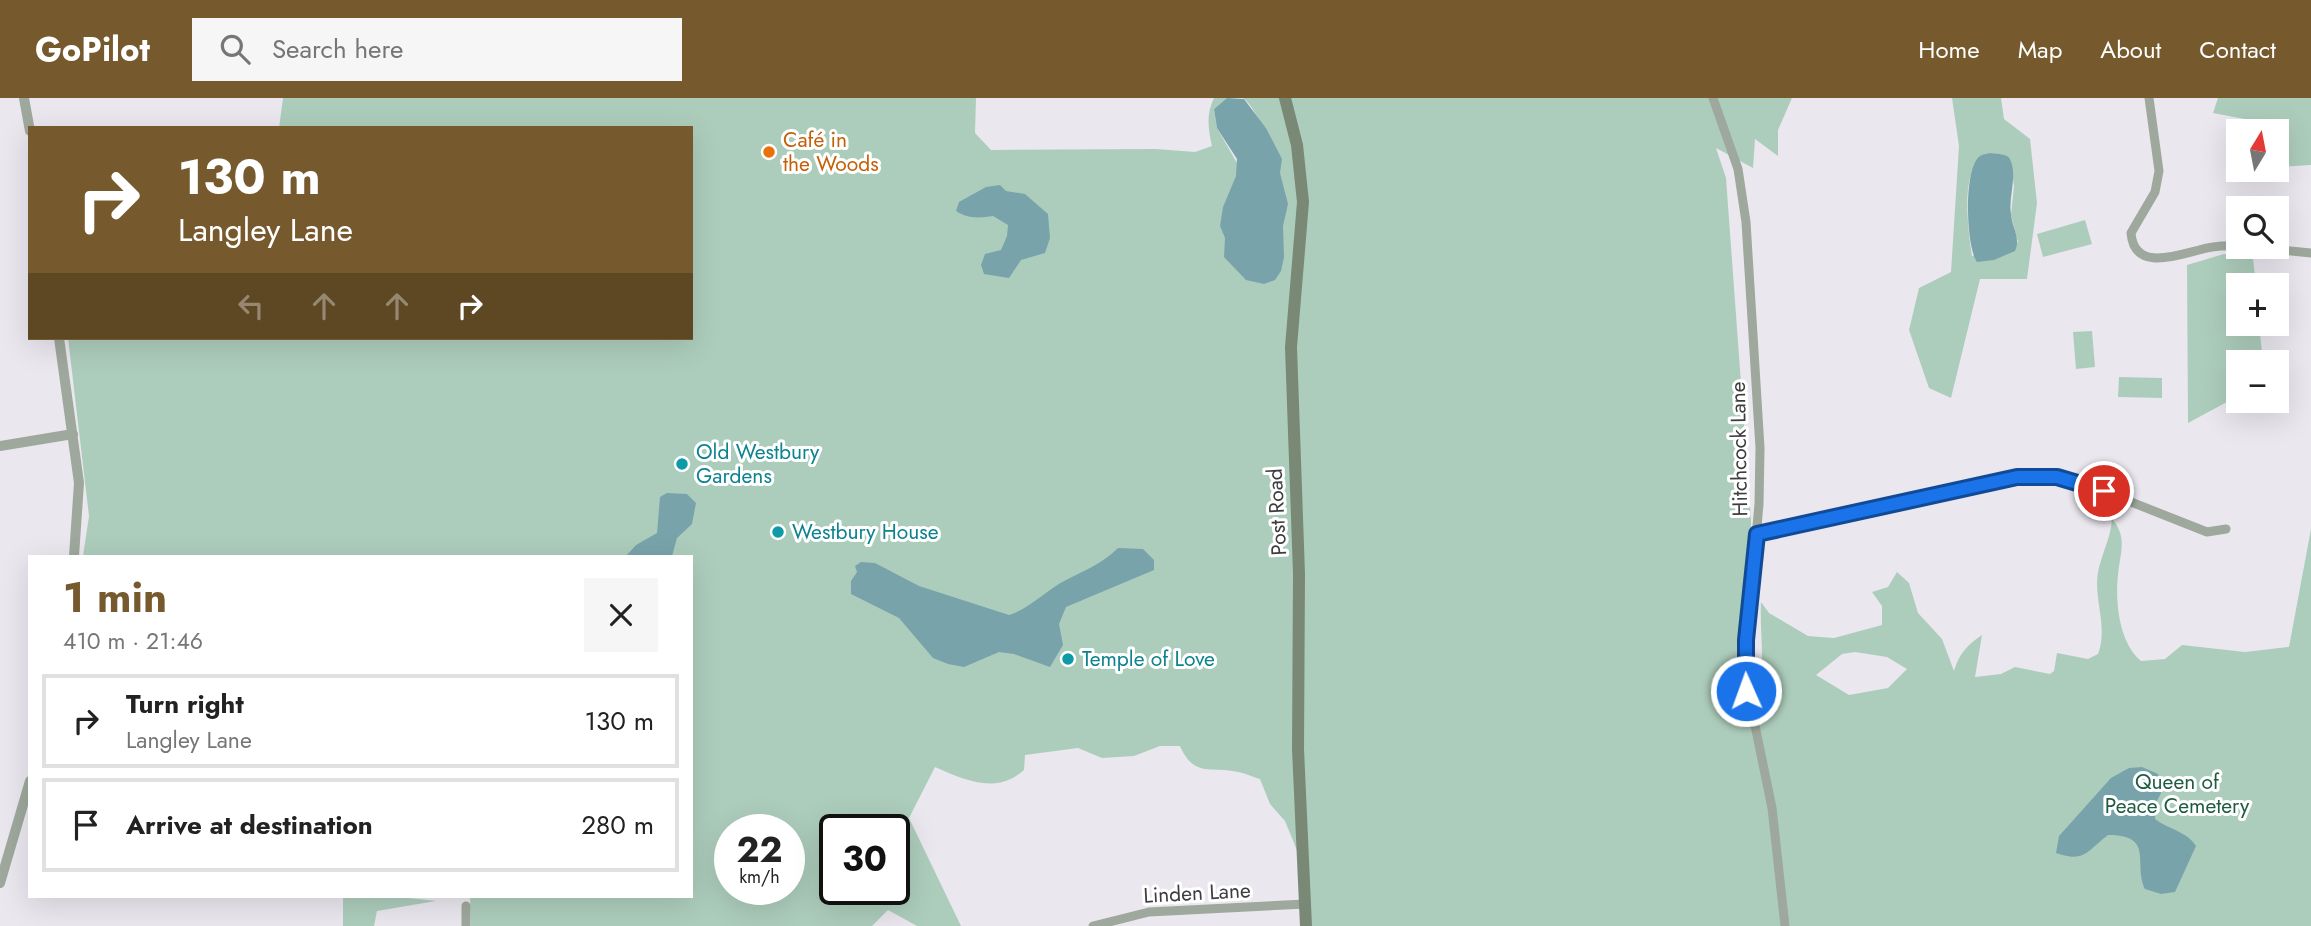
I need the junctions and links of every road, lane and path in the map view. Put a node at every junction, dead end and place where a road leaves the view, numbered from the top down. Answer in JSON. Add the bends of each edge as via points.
{"nodes":[{"id":1,"x":24,"y":98,"type":"edge"},
{"id":2,"x":1285,"y":98,"type":"edge"},
{"id":3,"x":1713,"y":98,"type":"edge"},
{"id":4,"x":2149,"y":98,"type":"edge"},
{"id":5,"x":29,"y":126,"type":"edge"},
{"id":6,"x":2226,"y":247,"type":"edge"},
{"id":7,"x":2289,"y":251,"type":"edge"},
{"id":8,"x":2311,"y":253,"type":"edge"},
{"id":9,"x":59,"y":340,"type":"edge"},
{"id":10,"x":73,"y":434,"type":"junction"},
{"id":11,"x":0,"y":446,"type":"edge"},
{"id":12,"x":2226,"y":528,"type":"dead end"},
{"id":13,"x":1757,"y":534,"type":"junction"},
{"id":14,"x":74,"y":555,"type":"edge"},
{"id":15,"x":28,"y":788,"type":"edge"},
{"id":16,"x":0,"y":883,"type":"edge"},
{"id":17,"x":1305,"y":904,"type":"junction"},
{"id":18,"x":466,"y":906,"type":"dead end"},
{"id":19,"x":466,"y":926,"type":"edge"},
{"id":20,"x":1093,"y":926,"type":"edge"},
{"id":21,"x":1306,"y":926,"type":"edge"},
{"id":22,"x":1785,"y":926,"type":"edge"}],
"edges":[{"from":1,"to":5,"type":"street"},
{"from":2,"to":17,"type":"main road","name":"Post Road","via":[[1297,145],[1303,202],[1291,347]]},
{"from":3,"to":13,"type":"street","name":"Hitchcock Lane","via":[[1738,169],[1746,222],[1759,448]]},
{"from":4,"to":6,"type":"street","via":[[2159,171],[2155,192],[2131,233],[2135,250],[2171,259],[2199,249]]},
{"from":7,"to":8,"type":"street"},
{"from":9,"to":10,"type":"street"},
{"from":10,"to":11,"type":"street"},
{"from":10,"to":14,"type":"street","via":[[79,482]]},
{"from":12,"to":13,"type":"street","via":[[2207,533],[2083,483],[2035,475]]},
{"from":13,"to":22,"type":"street","name":"Hitchcock Lane","via":[[1744,672],[1772,808]]},
{"from":15,"to":16,"type":"street"},
{"from":17,"to":20,"type":"street","name":"Linden Lane","via":[[1149,912]]},
{"from":17,"to":21,"type":"main road","name":"Post Road"},
{"from":18,"to":19,"type":"street"}]}
